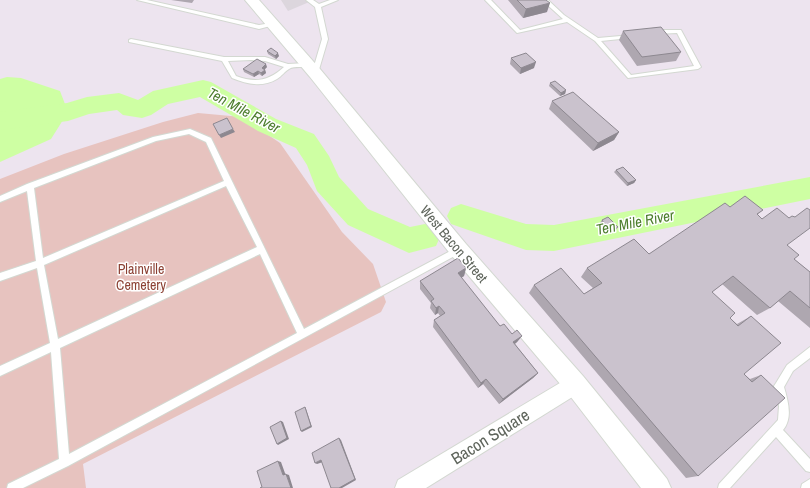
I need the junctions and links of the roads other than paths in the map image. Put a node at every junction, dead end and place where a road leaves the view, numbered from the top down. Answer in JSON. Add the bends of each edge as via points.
{"nodes":[{"id":1,"x":140,"y":0,"type":"edge"},
{"id":2,"x":252,"y":0,"type":"edge"},
{"id":3,"x":309,"y":0,"type":"edge"},
{"id":4,"x":335,"y":0,"type":"edge"},
{"id":5,"x":488,"y":0,"type":"edge"},
{"id":6,"x":545,"y":0,"type":"edge"},
{"id":7,"x":318,"y":6,"type":"junction"},
{"id":8,"x":568,"y":20,"type":"junction"},
{"id":9,"x":271,"y":25,"type":"junction"},
{"id":10,"x":652,"y":33,"type":"edge"},
{"id":11,"x":637,"y":35,"type":"edge"},
{"id":12,"x":597,"y":40,"type":"junction"},
{"id":13,"x":131,"y":41,"type":"dead end"},
{"id":14,"x":224,"y":59,"type":"junction"},
{"id":15,"x":303,"y":68,"type":"junction"},
{"id":16,"x":228,"y":182,"type":"junction"},
{"id":17,"x":30,"y":186,"type":"junction"},
{"id":18,"x":0,"y":199,"type":"edge"},
{"id":19,"x":262,"y":249,"type":"junction"},
{"id":20,"x":459,"y":250,"type":"junction"},
{"id":21,"x":40,"y":262,"type":"junction"},
{"id":22,"x":0,"y":277,"type":"edge"},
{"id":23,"x":302,"y":335,"type":"junction"},
{"id":24,"x":55,"y":346,"type":"junction"},
{"id":25,"x":810,"y":352,"type":"edge"},
{"id":26,"x":0,"y":371,"type":"edge"},
{"id":27,"x":575,"y":384,"type":"junction"},
{"id":28,"x":776,"y":430,"type":"junction"},
{"id":29,"x":64,"y":462,"type":"junction"},
{"id":30,"x":810,"y":467,"type":"edge"},
{"id":31,"x":810,"y":484,"type":"edge"},
{"id":32,"x":12,"y":488,"type":"edge"},
{"id":33,"x":406,"y":488,"type":"edge"},
{"id":34,"x":658,"y":488,"type":"edge"},
{"id":35,"x":722,"y":488,"type":"edge"},
{"id":36,"x":806,"y":488,"type":"edge"}],
"edges":[{"from":1,"to":9,"type":"lane","via":[[259,27]]},
{"from":2,"to":9,"type":"street","name":"West Bacon Street"},
{"from":3,"to":7,"type":"lane"},
{"from":4,"to":7,"type":"lane"},
{"from":5,"to":8,"type":"lane","via":[[519,32]]},
{"from":6,"to":8,"type":"lane"},
{"from":7,"to":15,"type":"lane","via":[[325,39]]},
{"from":8,"to":12,"type":"lane"},
{"from":9,"to":15,"type":"street","name":"West Bacon Street"},
{"from":10,"to":12,"type":"lane","via":[[679,31],[698,67],[630,77]]},
{"from":11,"to":12,"type":"lane"},
{"from":13,"to":14,"type":"lane"},
{"from":14,"to":15,"type":"lane","via":[[265,59]]},
{"from":14,"to":15,"type":"lane","via":[[234,77],[258,84]]},
{"from":15,"to":20,"type":"street","name":"West Bacon Street"},
{"from":16,"to":17,"type":"lane","via":[[210,140],[190,131],[155,139]]},
{"from":16,"to":19,"type":"lane"},
{"from":16,"to":21,"type":"lane"},
{"from":17,"to":18,"type":"lane"},
{"from":17,"to":21,"type":"lane"},
{"from":19,"to":23,"type":"lane"},
{"from":19,"to":24,"type":"lane"},
{"from":20,"to":23,"type":"lane"},
{"from":20,"to":27,"type":"street","name":"West Bacon Street"},
{"from":21,"to":22,"type":"lane"},
{"from":21,"to":24,"type":"lane"},
{"from":23,"to":29,"type":"lane"},
{"from":24,"to":26,"type":"lane"},
{"from":24,"to":29,"type":"lane"},
{"from":25,"to":28,"type":"lane","via":[[790,368],[779,386],[784,406],[784,422]]},
{"from":27,"to":33,"type":"street","name":"Bacon Square"},
{"from":27,"to":34,"type":"street","name":"West Bacon Street"},
{"from":28,"to":30,"type":"lane"},
{"from":28,"to":35,"type":"lane"},
{"from":29,"to":32,"type":"lane"},
{"from":31,"to":36,"type":"lane"}]}
